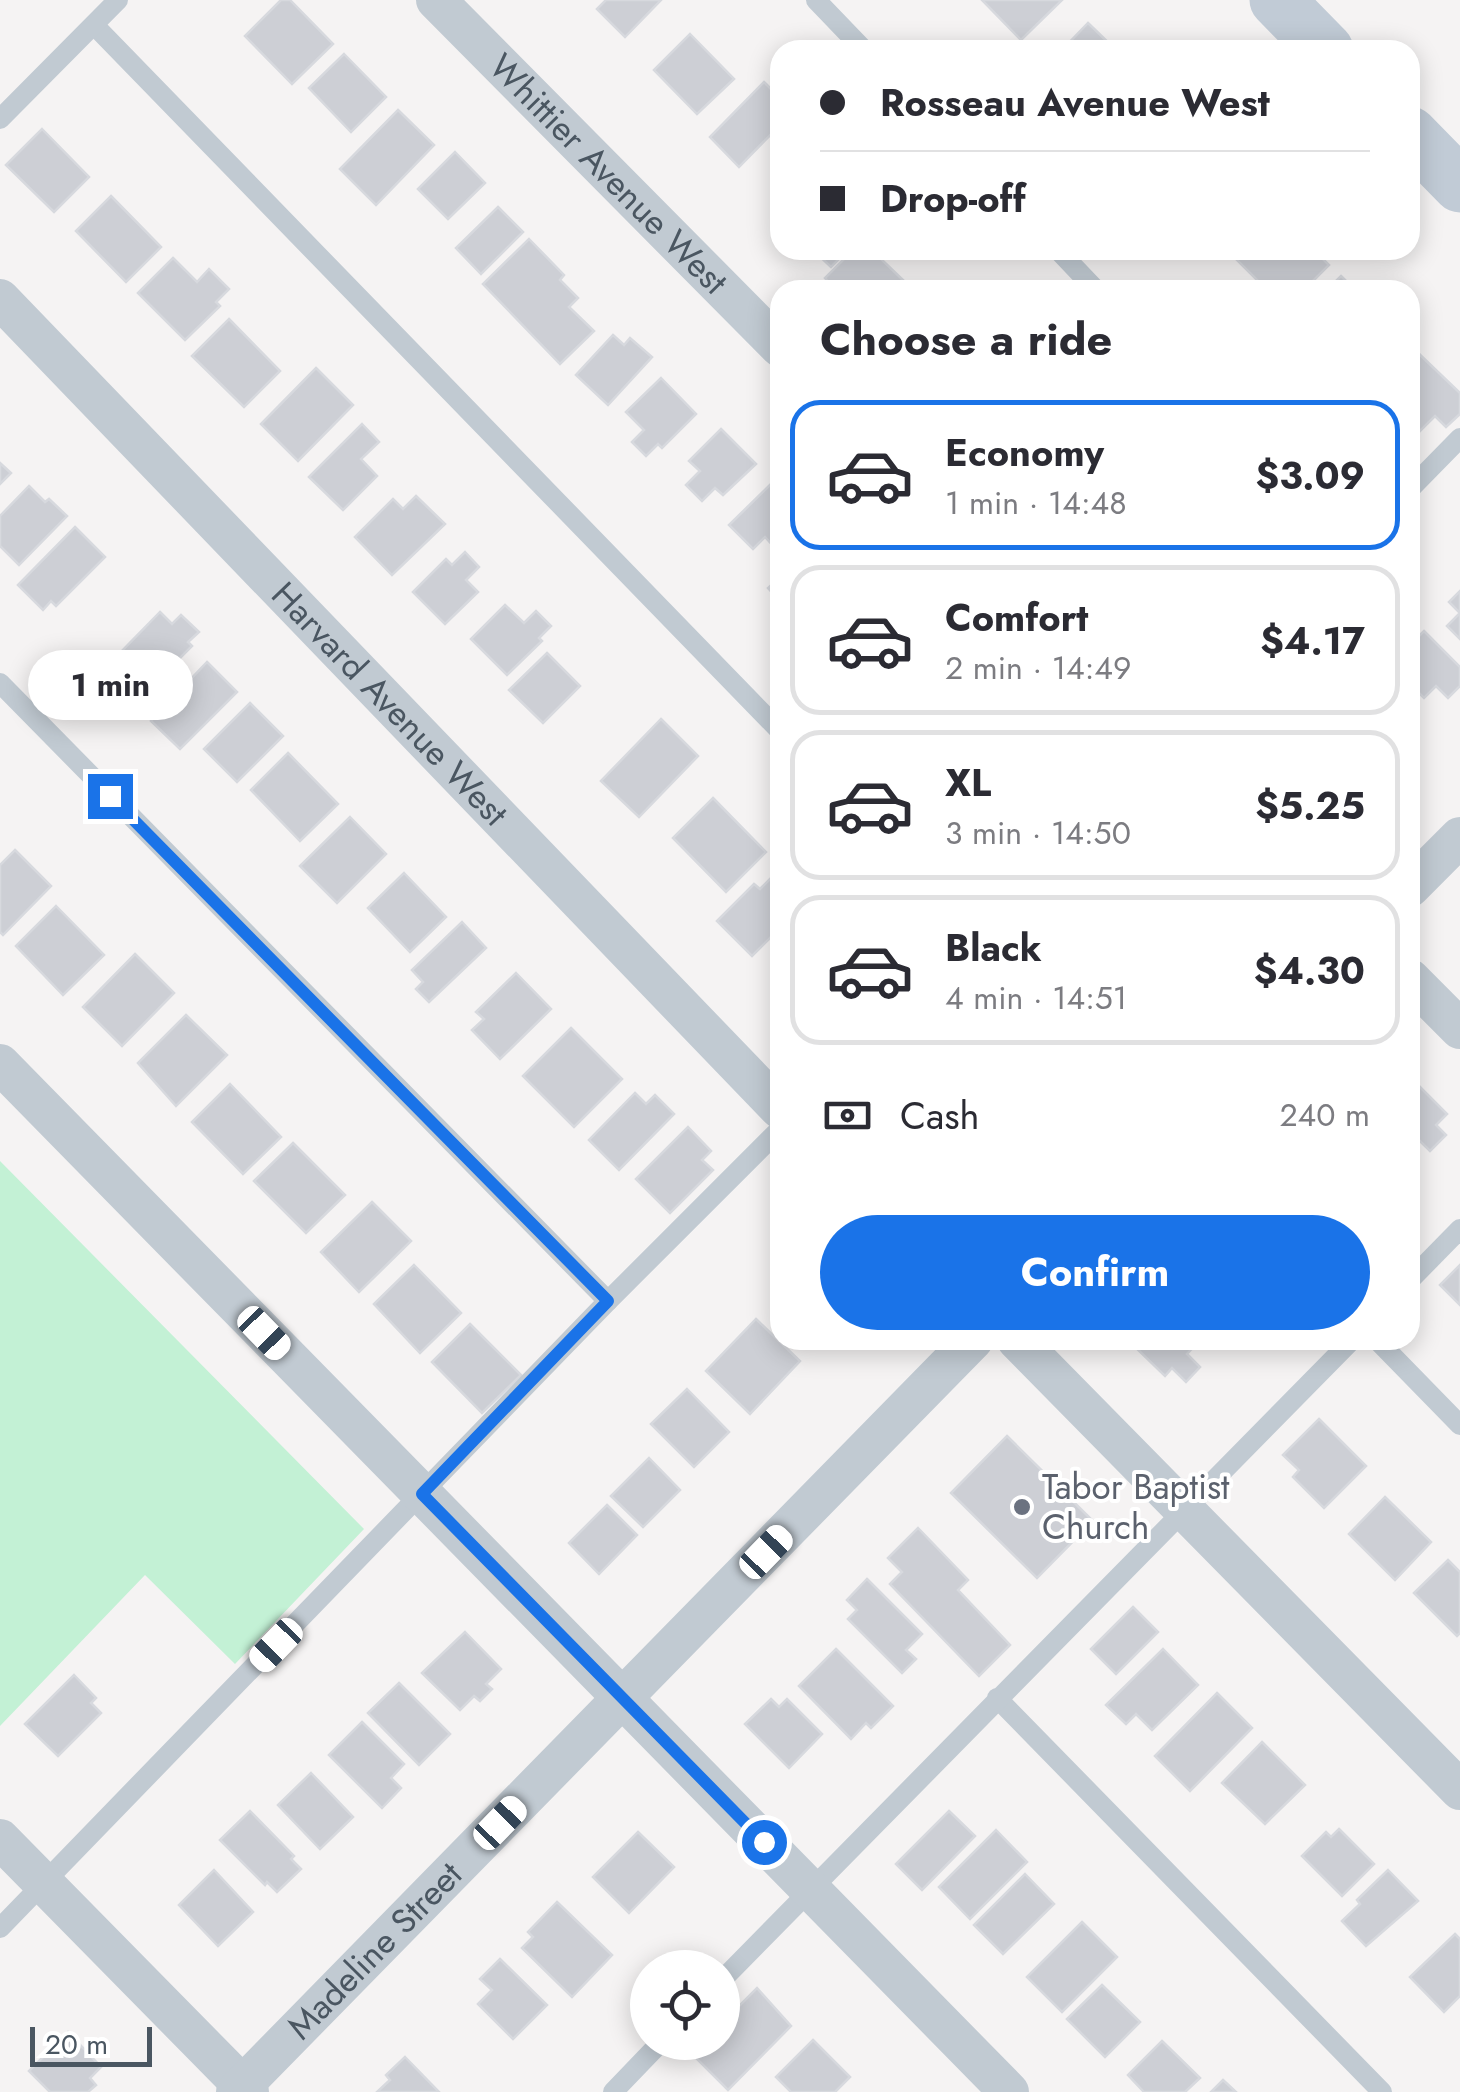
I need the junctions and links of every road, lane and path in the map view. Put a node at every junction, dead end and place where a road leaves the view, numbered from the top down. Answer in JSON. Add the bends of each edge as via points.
{"nodes":[{"id":1,"x":118,"y":0,"type":"edge"},
{"id":2,"x":436,"y":0,"type":"edge"},
{"id":3,"x":816,"y":0,"type":"edge"},
{"id":4,"x":1277,"y":0,"type":"edge"},
{"id":5,"x":94,"y":24,"type":"junction"},
{"id":6,"x":854,"y":40,"type":"edge"},
{"id":7,"x":1316,"y":40,"type":"edge"},
{"id":8,"x":0,"y":119,"type":"edge"},
{"id":9,"x":1420,"y":144,"type":"edge"},
{"id":10,"x":1460,"y":185,"type":"edge"},
{"id":11,"x":1068,"y":260,"type":"edge"},
{"id":12,"x":1086,"y":280,"type":"edge"},
{"id":13,"x":0,"y":299,"type":"edge"},
{"id":14,"x":770,"y":337,"type":"edge"},
{"id":15,"x":1460,"y":438,"type":"edge"},
{"id":16,"x":1420,"y":479,"type":"edge"},
{"id":17,"x":0,"y":683,"type":"edge"},
{"id":18,"x":770,"y":721,"type":"edge"},
{"id":19,"x":1460,"y":837,"type":"edge"},
{"id":20,"x":1420,"y":877,"type":"edge"},
{"id":21,"x":1420,"y":988,"type":"edge"},
{"id":22,"x":1460,"y":1029,"type":"edge"},
{"id":23,"x":0,"y":1064,"type":"edge"},
{"id":24,"x":770,"y":1099,"type":"edge"},
{"id":25,"x":770,"y":1139,"type":"edge"},
{"id":26,"x":1460,"y":1229,"type":"edge"},
{"id":27,"x":1420,"y":1270,"type":"edge"},
{"id":28,"x":608,"y":1301,"type":"junction"},
{"id":29,"x":963,"y":1350,"type":"edge"},
{"id":30,"x":1027,"y":1350,"type":"edge"},
{"id":31,"x":1342,"y":1350,"type":"edge"},
{"id":32,"x":1387,"y":1350,"type":"edge"},
{"id":33,"x":1460,"y":1424,"type":"edge"},
{"id":34,"x":422,"y":1494,"type":"junction"},
{"id":35,"x":1186,"y":1509,"type":"junction"},
{"id":36,"x":622,"y":1698,"type":"junction"},
{"id":37,"x":997,"y":1698,"type":"junction"},
{"id":38,"x":1460,"y":1790,"type":"edge"},
{"id":39,"x":0,"y":1839,"type":"edge"},
{"id":40,"x":44,"y":1884,"type":"junction"},
{"id":41,"x":811,"y":1890,"type":"junction"},
{"id":42,"x":0,"y":1928,"type":"edge"},
{"id":43,"x":740,"y":1962,"type":"edge"},
{"id":44,"x":648,"y":2060,"type":"edge"},
{"id":45,"x":625,"y":2088,"type":"edge"},
{"id":46,"x":242,"y":2090,"type":"edge"},
{"id":47,"x":1009,"y":2092,"type":"edge"},
{"id":48,"x":1382,"y":2092,"type":"edge"}],
"edges":[{"from":1,"to":5,"type":"lane"},
{"from":2,"to":14,"type":"street","name":"Whittier Avenue West"},
{"from":3,"to":6,"type":"lane"},
{"from":4,"to":7,"type":"street"},
{"from":5,"to":8,"type":"lane"},
{"from":5,"to":18,"type":"lane"},
{"from":9,"to":10,"type":"street"},
{"from":11,"to":12,"type":"lane"},
{"from":13,"to":24,"type":"street","name":"Harvard Avenue West"},
{"from":15,"to":16,"type":"lane"},
{"from":17,"to":28,"type":"lane"},
{"from":19,"to":20,"type":"street"},
{"from":21,"to":22,"type":"street"},
{"from":23,"to":34,"type":"street"},
{"from":25,"to":28,"type":"lane"},
{"from":26,"to":27,"type":"lane"},
{"from":28,"to":34,"type":"lane"},
{"from":29,"to":36,"type":"street","name":"Madeline Street"},
{"from":30,"to":35,"type":"street"},
{"from":31,"to":35,"type":"lane"},
{"from":32,"to":33,"type":"lane"},
{"from":34,"to":36,"type":"street"},
{"from":34,"to":40,"type":"lane"},
{"from":35,"to":37,"type":"lane"},
{"from":35,"to":38,"type":"street"},
{"from":36,"to":41,"type":"street"},
{"from":36,"to":46,"type":"street","name":"Madeline Street"},
{"from":37,"to":41,"type":"lane"},
{"from":37,"to":48,"type":"lane"},
{"from":39,"to":40,"type":"street"},
{"from":40,"to":42,"type":"lane"},
{"from":40,"to":46,"type":"street"},
{"from":41,"to":43,"type":"lane"},
{"from":41,"to":47,"type":"street"},
{"from":44,"to":45,"type":"lane"}]}
